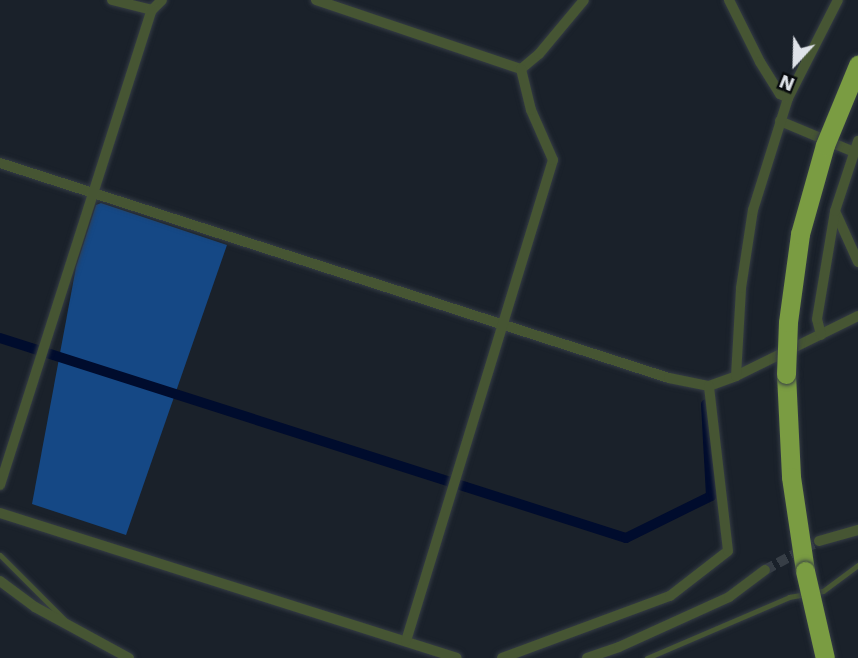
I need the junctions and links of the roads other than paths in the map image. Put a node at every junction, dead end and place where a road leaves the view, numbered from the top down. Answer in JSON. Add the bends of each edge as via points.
{"nodes":[{"id":1,"x":112,"y":0,"type":"edge"},
{"id":2,"x":162,"y":0,"type":"edge"},
{"id":3,"x":316,"y":0,"type":"edge"},
{"id":4,"x":584,"y":0,"type":"edge"},
{"id":5,"x":729,"y":0,"type":"edge"},
{"id":6,"x":838,"y":0,"type":"edge"},
{"id":7,"x":152,"y":10,"type":"junction"},
{"id":8,"x":858,"y":65,"type":"edge"},
{"id":9,"x":522,"y":69,"type":"junction"},
{"id":10,"x":788,"y":98,"type":"junction"},
{"id":11,"x":780,"y":121,"type":"junction"},
{"id":12,"x":856,"y":146,"type":"edge"},
{"id":13,"x":0,"y":163,"type":"edge"},
{"id":14,"x":93,"y":193,"type":"junction"},
{"id":15,"x":835,"y":211,"type":"junction"},
{"id":16,"x":858,"y":262,"type":"edge"},
{"id":17,"x":858,"y":316,"type":"edge"},
{"id":18,"x":503,"y":323,"type":"junction"},
{"id":19,"x":821,"y":335,"type":"junction"},
{"id":20,"x":736,"y":376,"type":"junction"},
{"id":21,"x":709,"y":386,"type":"junction"},
{"id":22,"x":0,"y":485,"type":"edge"},
{"id":23,"x":0,"y":513,"type":"edge"},
{"id":24,"x":858,"y":530,"type":"edge"},
{"id":25,"x":819,"y":541,"type":"tunnel mouth"},
{"id":26,"x":0,"y":555,"type":"edge"},
{"id":27,"x":858,"y":565,"type":"edge"},
{"id":28,"x":765,"y":570,"type":"tunnel mouth"},
{"id":29,"x":0,"y":581,"type":"edge"},
{"id":30,"x":68,"y":625,"type":"junction"},
{"id":31,"x":406,"y":641,"type":"junction"},
{"id":32,"x":129,"y":658,"type":"edge"},
{"id":33,"x":457,"y":658,"type":"edge"},
{"id":34,"x":502,"y":658,"type":"edge"},
{"id":35,"x":587,"y":658,"type":"edge"},
{"id":36,"x":647,"y":658,"type":"edge"},
{"id":37,"x":825,"y":658,"type":"edge"}],
"edges":[{"from":1,"to":7,"type":"street"},
{"from":2,"to":7,"type":"street"},
{"from":3,"to":9,"type":"street"},
{"from":4,"to":9,"type":"street"},
{"from":5,"to":10,"type":"street","via":[[760,62],[780,94]]},
{"from":6,"to":10,"type":"street"},
{"from":7,"to":14,"type":"street"},
{"from":8,"to":37,"type":"highway","bridge":true,"via":[[825,145],[800,234],[789,311],[786,374],[791,477],[805,571]]},
{"from":9,"to":18,"type":"street","via":[[531,110],[553,160]]},
{"from":10,"to":11,"type":"street"},
{"from":11,"to":12,"type":"street"},
{"from":11,"to":20,"type":"street","via":[[752,210]]},
{"from":12,"to":15,"type":"street"},
{"from":13,"to":14,"type":"street"},
{"from":14,"to":18,"type":"street","via":[[134,211],[165,211],[186,227]]},
{"from":14,"to":22,"type":"street"},
{"from":15,"to":16,"type":"street"},
{"from":15,"to":19,"type":"street","via":[[817,319]]},
{"from":17,"to":19,"type":"street"},
{"from":18,"to":21,"type":"street","via":[[669,378]]},
{"from":18,"to":31,"type":"street"},
{"from":19,"to":20,"type":"street"},
{"from":20,"to":21,"type":"street"},
{"from":21,"to":34,"type":"street","via":[[728,551],[670,596]]},
{"from":23,"to":31,"type":"street"},
{"from":24,"to":25,"type":"street"},
{"from":26,"to":30,"type":"lane"},
{"from":27,"to":36,"type":"lane","via":[[823,591],[789,597]]},
{"from":28,"to":35,"type":"street","via":[[729,597]]},
{"from":29,"to":30,"type":"street"},
{"from":30,"to":32,"type":"street"},
{"from":31,"to":33,"type":"street"}]}
